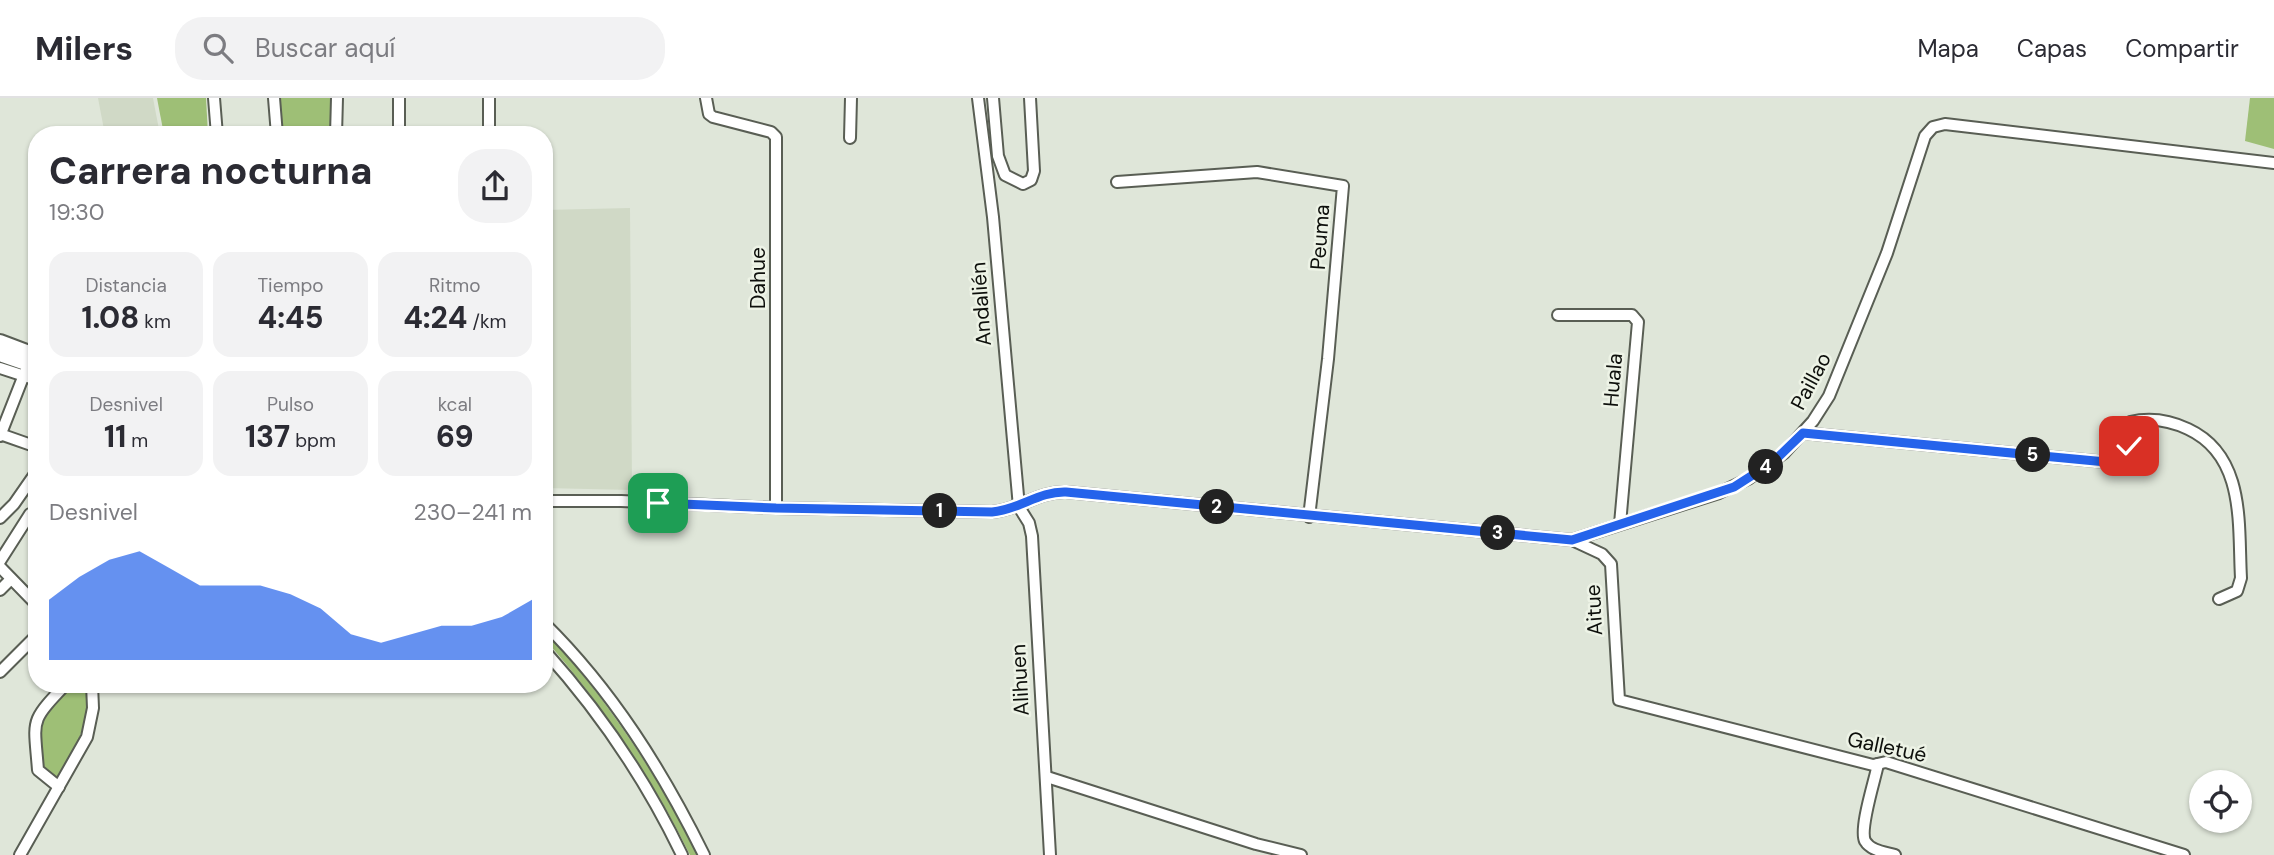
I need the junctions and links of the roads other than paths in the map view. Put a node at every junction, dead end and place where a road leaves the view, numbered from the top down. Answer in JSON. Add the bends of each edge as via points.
{"nodes":[{"id":1,"x":214,"y":98,"type":"edge"},
{"id":2,"x":274,"y":98,"type":"edge"},
{"id":3,"x":337,"y":98,"type":"edge"},
{"id":4,"x":399,"y":98,"type":"edge"},
{"id":5,"x":489,"y":98,"type":"edge"},
{"id":6,"x":706,"y":98,"type":"edge"},
{"id":7,"x":851,"y":98,"type":"edge"},
{"id":8,"x":978,"y":98,"type":"edge"},
{"id":9,"x":993,"y":98,"type":"edge"},
{"id":10,"x":1030,"y":98,"type":"edge"},
{"id":11,"x":216,"y":126,"type":"edge"},
{"id":12,"x":276,"y":126,"type":"edge"},
{"id":13,"x":336,"y":126,"type":"edge"},
{"id":14,"x":399,"y":126,"type":"edge"},
{"id":15,"x":489,"y":126,"type":"edge"},
{"id":16,"x":850,"y":138,"type":"dead end"},
{"id":17,"x":2274,"y":163,"type":"edge"},
{"id":18,"x":1010,"y":179,"type":"junction"},
{"id":19,"x":989,"y":181,"type":"junction"},
{"id":20,"x":1117,"y":182,"type":"dead end"},
{"id":21,"x":1558,"y":315,"type":"dead end"},
{"id":22,"x":0,"y":342,"type":"edge"},
{"id":23,"x":0,"y":354,"type":"edge"},
{"id":24,"x":28,"y":360,"type":"edge"},
{"id":25,"x":28,"y":362,"type":"edge"},
{"id":26,"x":28,"y":364,"type":"edge"},
{"id":27,"x":0,"y":368,"type":"edge"},
{"id":28,"x":28,"y":372,"type":"edge"},
{"id":29,"x":1803,"y":433,"type":"junction"},
{"id":30,"x":0,"y":434,"type":"edge"},
{"id":31,"x":28,"y":444,"type":"edge"},
{"id":32,"x":28,"y":484,"type":"edge"},
{"id":33,"x":553,"y":501,"type":"edge"},
{"id":34,"x":14,"y":504,"type":"junction"},
{"id":35,"x":1019,"y":507,"type":"junction"},
{"id":36,"x":776,"y":508,"type":"junction"},
{"id":37,"x":28,"y":513,"type":"edge"},
{"id":38,"x":1309,"y":517,"type":"junction"},
{"id":39,"x":0,"y":518,"type":"edge"},
{"id":40,"x":28,"y":523,"type":"edge"},
{"id":41,"x":1620,"y":524,"type":"junction"},
{"id":42,"x":1572,"y":540,"type":"junction"},
{"id":43,"x":0,"y":561,"type":"edge"},
{"id":44,"x":0,"y":567,"type":"edge"},
{"id":45,"x":12,"y":579,"type":"junction"},
{"id":46,"x":0,"y":590,"type":"edge"},
{"id":47,"x":28,"y":596,"type":"edge"},
{"id":48,"x":2219,"y":598,"type":"dead end"},
{"id":49,"x":553,"y":631,"type":"edge"},
{"id":50,"x":28,"y":644,"type":"edge"},
{"id":51,"x":553,"y":660,"type":"edge"},
{"id":52,"x":0,"y":672,"type":"edge"},
{"id":53,"x":57,"y":693,"type":"edge"},
{"id":54,"x":92,"y":693,"type":"edge"},
{"id":55,"x":1619,"y":700,"type":"joint"},
{"id":56,"x":1878,"y":764,"type":"junction"},
{"id":57,"x":1047,"y":777,"type":"junction"},
{"id":58,"x":59,"y":787,"type":"junction"},
{"id":59,"x":20,"y":855,"type":"edge"},
{"id":60,"x":682,"y":855,"type":"edge"},
{"id":61,"x":704,"y":855,"type":"edge"},
{"id":62,"x":1050,"y":855,"type":"edge"},
{"id":63,"x":1301,"y":855,"type":"edge"},
{"id":64,"x":1895,"y":855,"type":"edge"},
{"id":65,"x":2184,"y":855,"type":"edge"}],
"edges":[{"from":1,"to":11,"type":"street"},
{"from":2,"to":12,"type":"street"},
{"from":3,"to":13,"type":"street"},
{"from":4,"to":14,"type":"street"},
{"from":5,"to":15,"type":"street"},
{"from":6,"to":36,"type":"street","name":"Dahue","via":[[713,117],[776,137]]},
{"from":7,"to":16,"type":"street"},
{"from":8,"to":19,"type":"street","name":"Andalién"},
{"from":9,"to":18,"type":"street","via":[[999,156]]},
{"from":10,"to":18,"type":"street","via":[[1034,171],[1031,180],[1023,184]]},
{"from":17,"to":29,"type":"street","name":"Paillao","via":[[1945,124],[1933,127],[1925,136],[1890,244],[1836,382]]},
{"from":18,"to":19,"type":"street"},
{"from":19,"to":35,"type":"street","name":"Andalién"},
{"from":20,"to":38,"type":"street","name":"Peuma","via":[[1257,172],[1343,186]]},
{"from":21,"to":41,"type":"street","name":"Huala","via":[[1632,315],[1638,322]]},
{"from":22,"to":24,"type":"street"},
{"from":23,"to":25,"type":"street"},
{"from":26,"to":27,"type":"street"},
{"from":28,"to":30,"type":"street"},
{"from":29,"to":41,"type":"street","name":"Paillao","via":[[1773,462],[1734,487]]},
{"from":29,"to":48,"type":"street","via":[[2106,462],[2128,458],[2130,422],[2170,421],[2196,433],[2218,451],[2237,494],[2241,578],[2237,591]]},
{"from":30,"to":31,"type":"street"},
{"from":32,"to":34,"type":"street"},
{"from":33,"to":36,"type":"street","name":"Paillao"},
{"from":34,"to":37,"type":"street"},
{"from":34,"to":39,"type":"street"},
{"from":35,"to":36,"type":"street","name":"Paillao","via":[[992,512]]},
{"from":35,"to":38,"type":"street","name":"Paillao","via":[[1045,494],[1066,492]]},
{"from":35,"to":57,"type":"street","name":"Alihuen","via":[[1032,536]]},
{"from":38,"to":42,"type":"street","name":"Paillao"},
{"from":40,"to":43,"type":"street"},
{"from":41,"to":42,"type":"street","name":"Paillao"},
{"from":42,"to":55,"type":"street","name":"Aitue","via":[[1602,554],[1611,565]]},
{"from":44,"to":45,"type":"street"},
{"from":45,"to":46,"type":"street"},
{"from":45,"to":47,"type":"street"},
{"from":49,"to":61,"type":"street","via":[[635,733]]},
{"from":50,"to":52,"type":"street"},
{"from":51,"to":60,"type":"street","via":[[613,736]]},
{"from":53,"to":58,"type":"street","via":[[34,723],[37,770]]},
{"from":54,"to":58,"type":"street","via":[[87,737]]},
{"from":55,"to":56,"type":"street","name":"Galletué"},
{"from":56,"to":64,"type":"street","via":[[1863,830],[1866,842],[1875,850]]},
{"from":56,"to":65,"type":"street","name":"Galletué","via":[[1886,762]]},
{"from":57,"to":62,"type":"street","name":"Alihuen"},
{"from":57,"to":63,"type":"street"},
{"from":58,"to":59,"type":"street"}]}
